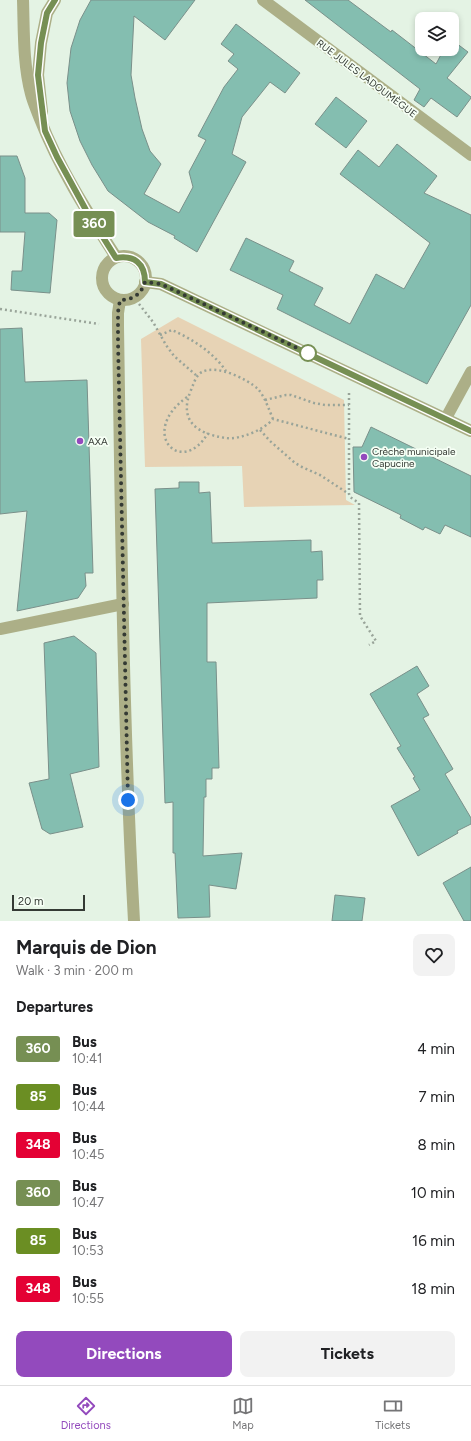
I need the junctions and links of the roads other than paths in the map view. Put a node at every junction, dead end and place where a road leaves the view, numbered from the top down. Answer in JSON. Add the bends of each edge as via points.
{"nodes":[{"id":1,"x":23,"y":0,"type":"edge"},
{"id":2,"x":55,"y":0,"type":"edge"},
{"id":3,"x":263,"y":0,"type":"edge"},
{"id":4,"x":45,"y":131,"type":"junction"},
{"id":5,"x":471,"y":155,"type":"edge"},
{"id":6,"x":116,"y":258,"type":"junction"},
{"id":7,"x":145,"y":282,"type":"junction"},
{"id":8,"x":120,"y":300,"type":"junction"},
{"id":9,"x":471,"y":372,"type":"edge"},
{"id":10,"x":446,"y":418,"type":"junction"},
{"id":11,"x":471,"y":431,"type":"edge"},
{"id":12,"x":123,"y":604,"type":"junction"},
{"id":13,"x":0,"y":629,"type":"edge"},
{"id":14,"x":134,"y":921,"type":"edge"}],
"edges":[{"from":1,"to":4,"type":"street","via":[[27,76],[31,95]]},
{"from":2,"to":4,"type":"street","via":[[47,13],[38,75]]},
{"from":3,"to":5,"type":"street","name":"RUE JULES LADOUMÈGUE"},
{"from":4,"to":6,"type":"street","via":[[86,210]]},
{"from":6,"to":7,"type":"street","via":[[135,259],[143,269]]},
{"from":6,"to":8,"type":"street","via":[[105,266],[102,280],[108,293]]},
{"from":7,"to":8,"type":"street","via":[[134,298]]},
{"from":7,"to":10,"type":"street","via":[[161,284]]},
{"from":8,"to":12,"type":"street","via":[[118,326]]},
{"from":9,"to":10,"type":"street"},
{"from":10,"to":11,"type":"street"},
{"from":12,"to":13,"type":"street"},
{"from":12,"to":14,"type":"street","via":[[128,815]]}]}
